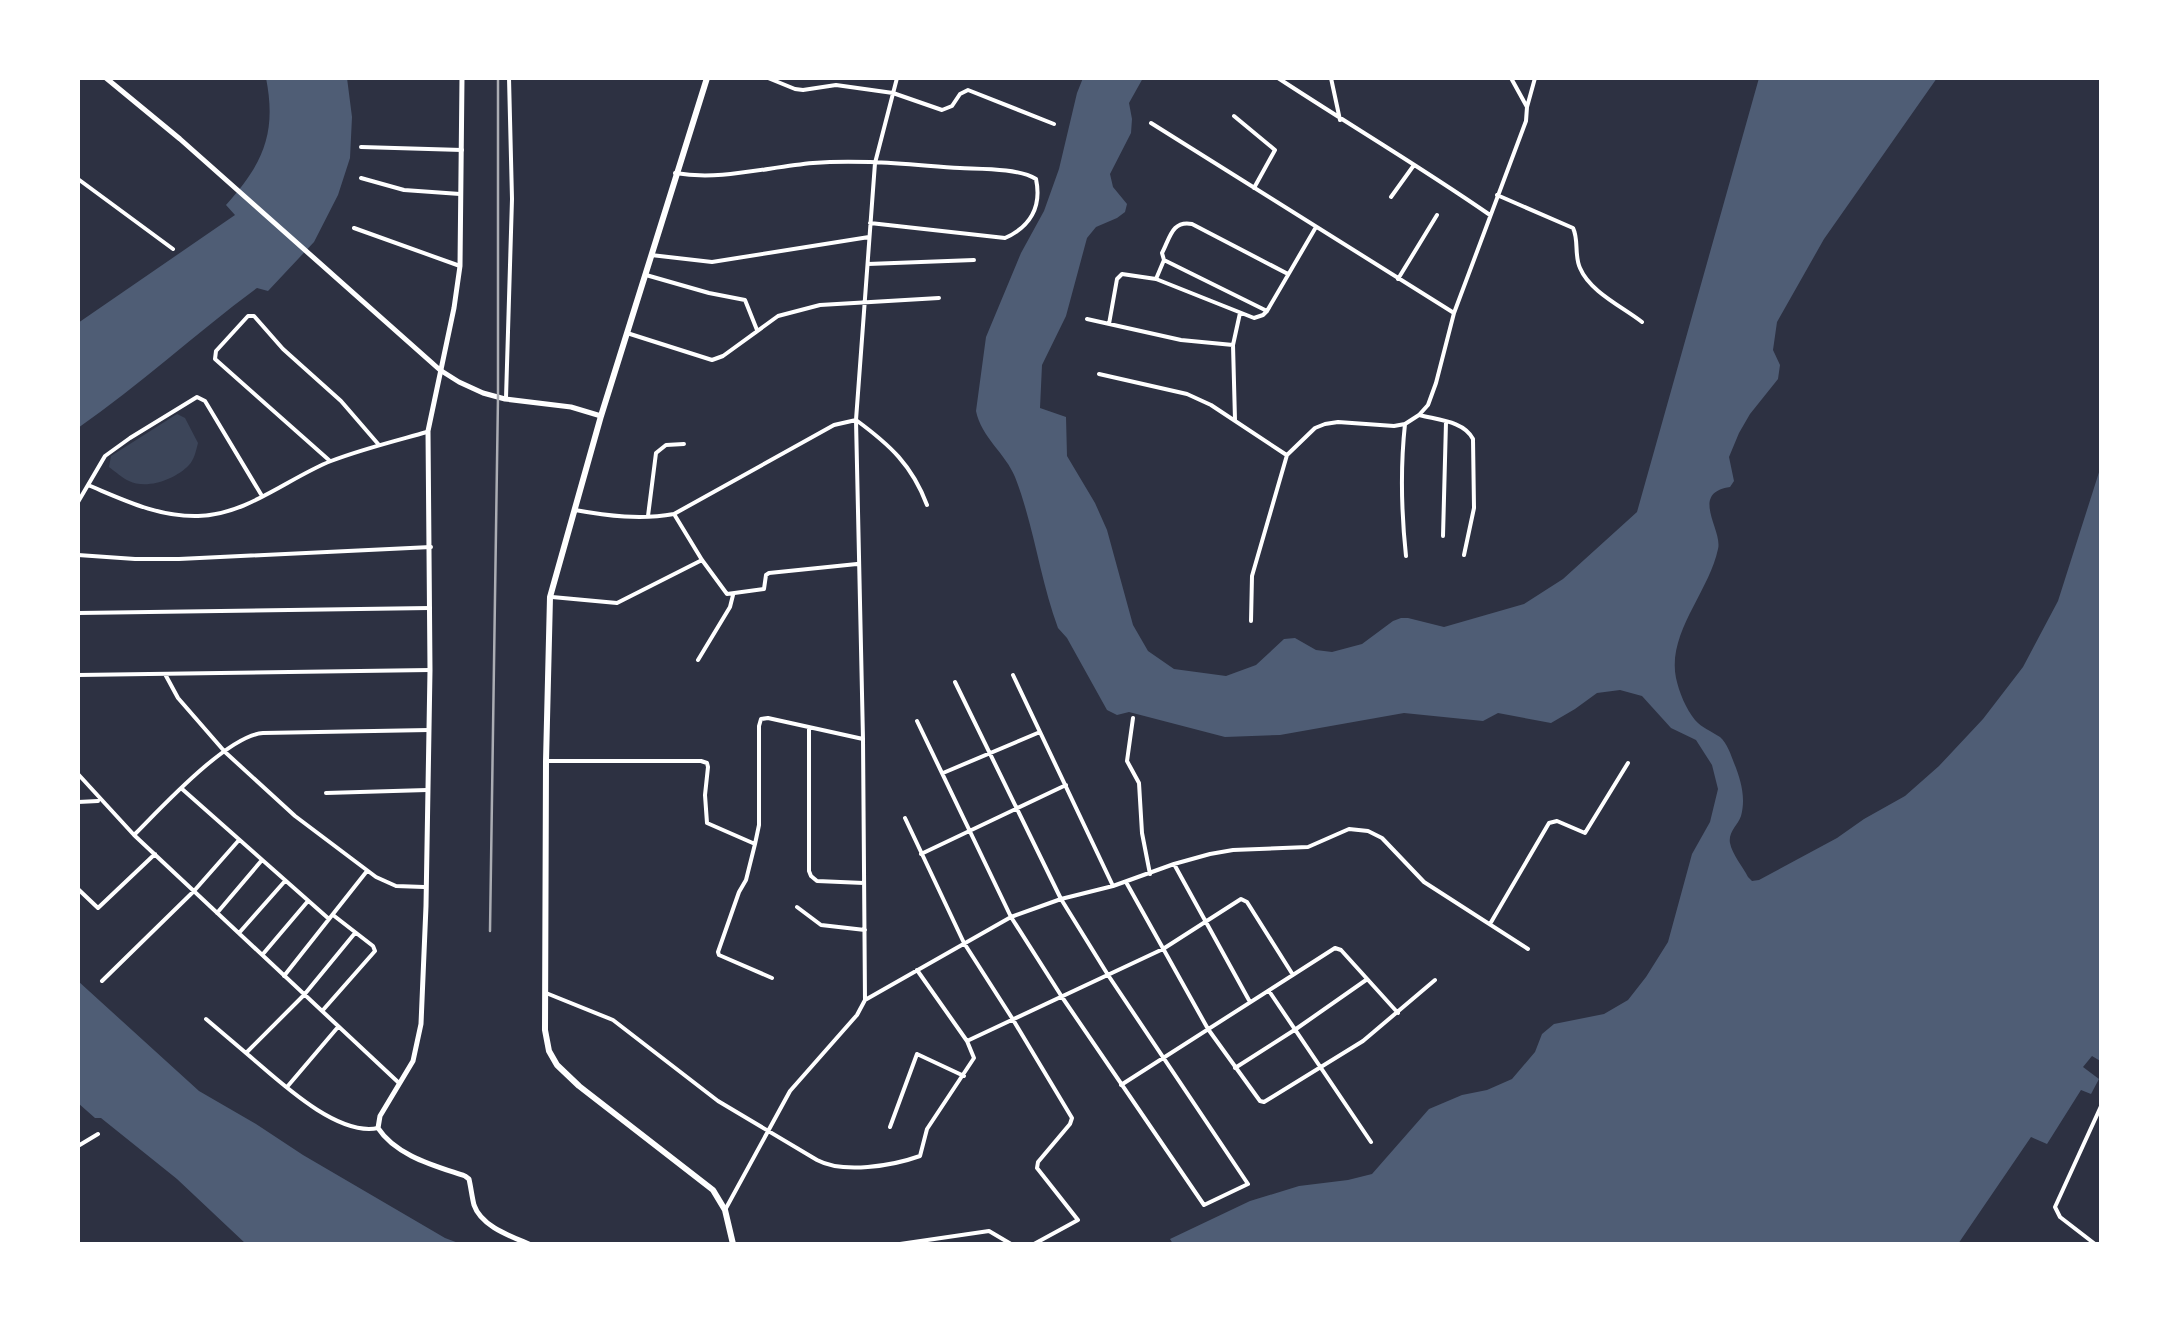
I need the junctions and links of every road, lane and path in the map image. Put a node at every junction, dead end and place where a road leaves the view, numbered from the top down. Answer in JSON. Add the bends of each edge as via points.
{"nodes":[{"id":1,"x":106,"y":78,"type":"edge"},
{"id":2,"x":462,"y":78,"type":"edge"},
{"id":3,"x":509,"y":78,"type":"edge"},
{"id":4,"x":706,"y":78,"type":"edge"},
{"id":5,"x":768,"y":78,"type":"edge"},
{"id":6,"x":897,"y":78,"type":"edge"},
{"id":7,"x":1278,"y":78,"type":"edge"},
{"id":8,"x":1331,"y":78,"type":"edge"},
{"id":9,"x":1511,"y":78,"type":"edge"},
{"id":10,"x":1535,"y":78,"type":"edge"},
{"id":11,"x":893,"y":92,"type":"junction"},
{"id":12,"x":1526,"y":107,"type":"junction"},
{"id":13,"x":1234,"y":116,"type":"dead end"},
{"id":14,"x":1340,"y":120,"type":"junction"},
{"id":15,"x":1151,"y":123,"type":"dead end"},
{"id":16,"x":1054,"y":124,"type":"dead end"},
{"id":17,"x":360,"y":148,"type":"dead end"},
{"id":18,"x":462,"y":150,"type":"junction"},
{"id":19,"x":874,"y":163,"type":"junction"},
{"id":20,"x":1414,"y":165,"type":"junction"},
{"id":21,"x":676,"y":173,"type":"junction"},
{"id":22,"x":361,"y":178,"type":"dead end"},
{"id":23,"x":78,"y":179,"type":"edge"},
{"id":24,"x":1254,"y":188,"type":"junction"},
{"id":25,"x":460,"y":194,"type":"junction"},
{"id":26,"x":1497,"y":195,"type":"junction"},
{"id":27,"x":1391,"y":198,"type":"dead end"},
{"id":28,"x":1437,"y":215,"type":"dead end"},
{"id":29,"x":1490,"y":215,"type":"junction"},
{"id":30,"x":870,"y":223,"type":"junction"},
{"id":31,"x":1316,"y":227,"type":"junction"},
{"id":32,"x":354,"y":228,"type":"dead end"},
{"id":33,"x":870,"y":237,"type":"junction"},
{"id":34,"x":174,"y":250,"type":"dead end"},
{"id":35,"x":651,"y":256,"type":"junction"},
{"id":36,"x":974,"y":260,"type":"dead end"},
{"id":37,"x":1164,"y":260,"type":"junction"},
{"id":38,"x":868,"y":264,"type":"junction"},
{"id":39,"x":460,"y":266,"type":"junction"},
{"id":40,"x":1288,"y":274,"type":"junction"},
{"id":41,"x":646,"y":275,"type":"junction"},
{"id":42,"x":1398,"y":279,"type":"junction"},
{"id":43,"x":1156,"y":280,"type":"junction"},
{"id":44,"x":938,"y":298,"type":"dead end"},
{"id":45,"x":865,"y":301,"type":"junction"},
{"id":46,"x":1267,"y":310,"type":"junction"},
{"id":47,"x":1240,"y":312,"type":"junction"},
{"id":48,"x":1454,"y":313,"type":"junction"},
{"id":49,"x":1087,"y":319,"type":"dead end"},
{"id":50,"x":1642,"y":322,"type":"dead end"},
{"id":51,"x":1109,"y":324,"type":"junction"},
{"id":52,"x":756,"y":330,"type":"junction"},
{"id":53,"x":626,"y":332,"type":"junction"},
{"id":54,"x":1233,"y":345,"type":"junction"},
{"id":55,"x":440,"y":370,"type":"junction"},
{"id":56,"x":1099,"y":374,"type":"dead end"},
{"id":57,"x":506,"y":399,"type":"junction"},
{"id":58,"x":1420,"y":415,"type":"junction"},
{"id":59,"x":601,"y":416,"type":"junction"},
{"id":60,"x":856,"y":420,"type":"junction"},
{"id":61,"x":1235,"y":420,"type":"junction"},
{"id":62,"x":1446,"y":422,"type":"junction"},
{"id":63,"x":1405,"y":424,"type":"junction"},
{"id":64,"x":428,"y":431,"type":"junction"},
{"id":65,"x":684,"y":444,"type":"dead end"},
{"id":66,"x":379,"y":445,"type":"junction"},
{"id":67,"x":1287,"y":455,"type":"junction"},
{"id":68,"x":330,"y":461,"type":"junction"},
{"id":69,"x":88,"y":485,"type":"junction"},
{"id":70,"x":262,"y":496,"type":"junction"},
{"id":71,"x":78,"y":502,"type":"edge"},
{"id":72,"x":928,"y":506,"type":"dead end"},
{"id":73,"x":575,"y":510,"type":"junction"},
{"id":74,"x":674,"y":514,"type":"junction"},
{"id":75,"x":648,"y":517,"type":"junction"},
{"id":76,"x":1443,"y":536,"type":"dead end"},
{"id":77,"x":430,"y":547,"type":"junction"},
{"id":78,"x":78,"y":555,"type":"edge"},
{"id":79,"x":1464,"y":555,"type":"dead end"},
{"id":80,"x":1406,"y":556,"type":"dead end"},
{"id":81,"x":702,"y":560,"type":"junction"},
{"id":82,"x":858,"y":564,"type":"junction"},
{"id":83,"x":734,"y":595,"type":"junction"},
{"id":84,"x":550,"y":597,"type":"junction"},
{"id":85,"x":430,"y":608,"type":"junction"},
{"id":86,"x":78,"y":613,"type":"edge"},
{"id":87,"x":1251,"y":621,"type":"dead end"},
{"id":88,"x":698,"y":660,"type":"dead end"},
{"id":89,"x":430,"y":670,"type":"junction"},
{"id":90,"x":165,"y":674,"type":"junction"},
{"id":91,"x":78,"y":675,"type":"edge"},
{"id":92,"x":1013,"y":675,"type":"dead end"},
{"id":93,"x":955,"y":682,"type":"dead end"},
{"id":94,"x":1134,"y":718,"type":"dead end"},
{"id":95,"x":917,"y":721,"type":"dead end"},
{"id":96,"x":810,"y":728,"type":"junction"},
{"id":97,"x":428,"y":730,"type":"junction"},
{"id":98,"x":1040,"y":732,"type":"junction"},
{"id":99,"x":863,"y":739,"type":"junction"},
{"id":100,"x":225,"y":752,"type":"junction"},
{"id":101,"x":990,"y":753,"type":"junction"},
{"id":102,"x":546,"y":761,"type":"junction"},
{"id":103,"x":1628,"y":763,"type":"dead end"},
{"id":104,"x":943,"y":773,"type":"junction"},
{"id":105,"x":78,"y":774,"type":"edge"},
{"id":106,"x":1066,"y":785,"type":"junction"},
{"id":107,"x":181,"y":788,"type":"junction"},
{"id":108,"x":428,"y":790,"type":"junction"},
{"id":109,"x":326,"y":793,"type":"dead end"},
{"id":110,"x":100,"y":800,"type":"junction"},
{"id":111,"x":78,"y":802,"type":"edge"},
{"id":112,"x":1016,"y":808,"type":"junction"},
{"id":113,"x":906,"y":818,"type":"dead end"},
{"id":114,"x":969,"y":831,"type":"junction"},
{"id":115,"x":134,"y":835,"type":"junction"},
{"id":116,"x":240,"y":840,"type":"junction"},
{"id":117,"x":755,"y":844,"type":"junction"},
{"id":118,"x":155,"y":854,"type":"junction"},
{"id":119,"x":921,"y":854,"type":"junction"},
{"id":120,"x":262,"y":860,"type":"junction"},
{"id":121,"x":1174,"y":864,"type":"junction"},
{"id":122,"x":367,"y":871,"type":"junction"},
{"id":123,"x":1150,"y":874,"type":"junction"},
{"id":124,"x":286,"y":880,"type":"junction"},
{"id":125,"x":864,"y":882,"type":"junction"},
{"id":126,"x":1126,"y":882,"type":"junction"},
{"id":127,"x":1113,"y":886,"type":"junction"},
{"id":128,"x":426,"y":887,"type":"junction"},
{"id":129,"x":78,"y":890,"type":"edge"},
{"id":130,"x":194,"y":891,"type":"junction"},
{"id":131,"x":1061,"y":899,"type":"junction"},
{"id":132,"x":308,"y":901,"type":"junction"},
{"id":133,"x":797,"y":907,"type":"dead end"},
{"id":134,"x":216,"y":912,"type":"junction"},
{"id":135,"x":1012,"y":916,"type":"junction"},
{"id":136,"x":331,"y":917,"type":"junction"},
{"id":137,"x":1204,"y":922,"type":"junction"},
{"id":138,"x":1490,"y":924,"type":"junction"},
{"id":139,"x":865,"y":930,"type":"junction"},
{"id":140,"x":238,"y":933,"type":"junction"},
{"id":141,"x":356,"y":933,"type":"junction"},
{"id":142,"x":964,"y":943,"type":"junction"},
{"id":143,"x":1163,"y":949,"type":"junction"},
{"id":144,"x":1528,"y":949,"type":"dead end"},
{"id":145,"x":262,"y":955,"type":"junction"},
{"id":146,"x":916,"y":970,"type":"junction"},
{"id":147,"x":1108,"y":975,"type":"junction"},
{"id":148,"x":1293,"y":975,"type":"junction"},
{"id":149,"x":284,"y":976,"type":"junction"},
{"id":150,"x":772,"y":978,"type":"dead end"},
{"id":151,"x":1366,"y":980,"type":"junction"},
{"id":152,"x":1435,"y":980,"type":"dead end"},
{"id":153,"x":102,"y":982,"type":"dead end"},
{"id":154,"x":1269,"y":991,"type":"junction"},
{"id":155,"x":546,"y":993,"type":"junction"},
{"id":156,"x":304,"y":994,"type":"junction"},
{"id":157,"x":1062,"y":997,"type":"junction"},
{"id":158,"x":865,"y":1000,"type":"junction"},
{"id":159,"x":1250,"y":1002,"type":"junction"},
{"id":160,"x":322,"y":1012,"type":"junction"},
{"id":161,"x":1398,"y":1013,"type":"junction"},
{"id":162,"x":1012,"y":1018,"type":"junction"},
{"id":163,"x":206,"y":1019,"type":"dead end"},
{"id":164,"x":338,"y":1027,"type":"junction"},
{"id":165,"x":1208,"y":1029,"type":"junction"},
{"id":166,"x":1296,"y":1029,"type":"junction"},
{"id":167,"x":967,"y":1041,"type":"junction"},
{"id":168,"x":246,"y":1053,"type":"junction"},
{"id":169,"x":1163,"y":1057,"type":"junction"},
{"id":170,"x":1322,"y":1067,"type":"junction"},
{"id":171,"x":1235,"y":1068,"type":"junction"},
{"id":172,"x":964,"y":1076,"type":"junction"},
{"id":173,"x":399,"y":1084,"type":"junction"},
{"id":174,"x":1121,"y":1085,"type":"junction"},
{"id":175,"x":286,"y":1087,"type":"junction"},
{"id":176,"x":2102,"y":1104,"type":"edge"},
{"id":177,"x":890,"y":1127,"type":"dead end"},
{"id":178,"x":378,"y":1128,"type":"junction"},
{"id":179,"x":768,"y":1132,"type":"junction"},
{"id":180,"x":98,"y":1134,"type":"dead end"},
{"id":181,"x":1371,"y":1142,"type":"dead end"},
{"id":182,"x":78,"y":1146,"type":"edge"},
{"id":183,"x":725,"y":1210,"type":"junction"},
{"id":184,"x":529,"y":1244,"type":"edge"},
{"id":185,"x":729,"y":1244,"type":"edge"},
{"id":186,"x":900,"y":1244,"type":"edge"},
{"id":187,"x":1011,"y":1244,"type":"edge"},
{"id":188,"x":1034,"y":1244,"type":"edge"},
{"id":189,"x":2094,"y":1244,"type":"edge"}],
"edges":[{"from":1,"to":55,"type":"main road"},
{"from":2,"to":18,"type":"main road"},
{"from":3,"to":57,"type":"street"},
{"from":4,"to":21,"type":"highway"},
{"from":5,"to":11,"type":"street","via":[[803,90],[829,84]]},
{"from":6,"to":11,"type":"street"},
{"from":7,"to":14,"type":"street"},
{"from":8,"to":14,"type":"street"},
{"from":9,"to":12,"type":"street"},
{"from":10,"to":12,"type":"street"},
{"from":11,"to":16,"type":"street","via":[[942,110],[968,90]]},
{"from":11,"to":19,"type":"street"},
{"from":12,"to":26,"type":"street"},
{"from":13,"to":24,"type":"street","via":[[1275,150]]},
{"from":14,"to":20,"type":"street"},
{"from":15,"to":24,"type":"street"},
{"from":17,"to":18,"type":"street"},
{"from":18,"to":25,"type":"main road"},
{"from":19,"to":21,"type":"street"},
{"from":19,"to":30,"type":"street"},
{"from":19,"to":30,"type":"street","via":[[1028,174],[1038,186],[1029,222],[1005,238]]},
{"from":20,"to":27,"type":"street"},
{"from":20,"to":29,"type":"street"},
{"from":21,"to":35,"type":"highway"},
{"from":22,"to":25,"type":"street"},
{"from":23,"to":34,"type":"street"},
{"from":24,"to":31,"type":"street"},
{"from":25,"to":39,"type":"main road"},
{"from":26,"to":29,"type":"street"},
{"from":26,"to":50,"type":"street","via":[[1573,228],[1580,270]]},
{"from":28,"to":42,"type":"street"},
{"from":29,"to":48,"type":"street"},
{"from":30,"to":33,"type":"street"},
{"from":31,"to":40,"type":"street"},
{"from":31,"to":42,"type":"street"},
{"from":32,"to":39,"type":"street"},
{"from":33,"to":35,"type":"street","via":[[712,262]]},
{"from":33,"to":38,"type":"street"},
{"from":35,"to":41,"type":"highway"},
{"from":36,"to":38,"type":"street"},
{"from":37,"to":40,"type":"street","via":[[1183,222]]},
{"from":37,"to":43,"type":"street"},
{"from":37,"to":46,"type":"street"},
{"from":38,"to":45,"type":"street"},
{"from":39,"to":55,"type":"main road"},
{"from":40,"to":46,"type":"street"},
{"from":41,"to":52,"type":"street","via":[[744,300]]},
{"from":41,"to":53,"type":"highway"},
{"from":42,"to":48,"type":"street"},
{"from":43,"to":47,"type":"street"},
{"from":43,"to":51,"type":"street","via":[[1118,276]]},
{"from":44,"to":45,"type":"street"},
{"from":45,"to":52,"type":"street","via":[[778,316]]},
{"from":45,"to":60,"type":"street"},
{"from":46,"to":47,"type":"street","via":[[1254,318]]},
{"from":47,"to":54,"type":"street"},
{"from":48,"to":58,"type":"street","via":[[1436,384]]},
{"from":49,"to":51,"type":"street"},
{"from":51,"to":54,"type":"street"},
{"from":52,"to":53,"type":"street","via":[[712,360]]},
{"from":53,"to":59,"type":"highway"},
{"from":54,"to":61,"type":"street"},
{"from":55,"to":57,"type":"main road"},
{"from":55,"to":64,"type":"main road"},
{"from":56,"to":61,"type":"street","via":[[1187,394]]},
{"from":57,"to":59,"type":"main road"},
{"from":58,"to":62,"type":"street"},
{"from":58,"to":63,"type":"street"},
{"from":59,"to":73,"type":"highway"},
{"from":60,"to":72,"type":"street","via":[[902,460]]},
{"from":60,"to":74,"type":"street","via":[[834,425]]},
{"from":60,"to":82,"type":"street"},
{"from":61,"to":67,"type":"street"},
{"from":62,"to":76,"type":"street"},
{"from":62,"to":79,"type":"street","via":[[1464,427],[1472,440],[1474,508]]},
{"from":63,"to":67,"type":"street","via":[[1325,424]]},
{"from":63,"to":80,"type":"street","via":[[1400,488]]},
{"from":64,"to":66,"type":"street"},
{"from":64,"to":77,"type":"main road"},
{"from":65,"to":75,"type":"street","via":[[656,453]]},
{"from":66,"to":68,"type":"street"},
{"from":66,"to":68,"type":"street","via":[[248,316],[216,359]]},
{"from":67,"to":87,"type":"street","via":[[1252,576]]},
{"from":68,"to":70,"type":"street"},
{"from":69,"to":70,"type":"street","via":[[149,510],[199,516]]},
{"from":69,"to":70,"type":"street","via":[[113,450],[197,396]]},
{"from":69,"to":71,"type":"street"},
{"from":73,"to":75,"type":"street"},
{"from":73,"to":84,"type":"highway"},
{"from":74,"to":75,"type":"street"},
{"from":74,"to":81,"type":"street"},
{"from":77,"to":78,"type":"street","via":[[179,558]]},
{"from":77,"to":85,"type":"main road"},
{"from":81,"to":83,"type":"street"},
{"from":81,"to":84,"type":"street","via":[[617,603]]},
{"from":82,"to":83,"type":"street","via":[[767,574],[764,589]]},
{"from":82,"to":99,"type":"street"},
{"from":83,"to":88,"type":"street"},
{"from":84,"to":102,"type":"highway"},
{"from":85,"to":86,"type":"street"},
{"from":85,"to":89,"type":"main road"},
{"from":89,"to":90,"type":"street"},
{"from":89,"to":97,"type":"main road"},
{"from":90,"to":91,"type":"street"},
{"from":90,"to":100,"type":"street"},
{"from":92,"to":98,"type":"street"},
{"from":93,"to":101,"type":"street"},
{"from":94,"to":123,"type":"street","via":[[1127,761],[1139,783]]},
{"from":95,"to":104,"type":"street"},
{"from":96,"to":99,"type":"street"},
{"from":96,"to":117,"type":"street","via":[[761,719]]},
{"from":96,"to":125,"type":"street","via":[[811,876],[817,882]]},
{"from":97,"to":100,"type":"street","via":[[254,733]]},
{"from":97,"to":108,"type":"main road"},
{"from":98,"to":101,"type":"street"},
{"from":98,"to":106,"type":"street"},
{"from":99,"to":125,"type":"street"},
{"from":100,"to":107,"type":"street"},
{"from":100,"to":122,"type":"street"},
{"from":101,"to":104,"type":"street"},
{"from":101,"to":112,"type":"street"},
{"from":102,"to":117,"type":"street","via":[[701,761],[708,767],[707,823]]},
{"from":102,"to":155,"type":"highway"},
{"from":103,"to":138,"type":"street","via":[[1585,833],[1549,823]]},
{"from":104,"to":114,"type":"street"},
{"from":105,"to":110,"type":"street"},
{"from":106,"to":112,"type":"street"},
{"from":106,"to":127,"type":"street"},
{"from":107,"to":115,"type":"street"},
{"from":107,"to":116,"type":"street"},
{"from":108,"to":109,"type":"street"},
{"from":108,"to":128,"type":"main road"},
{"from":110,"to":111,"type":"street"},
{"from":110,"to":115,"type":"street"},
{"from":112,"to":114,"type":"street"},
{"from":112,"to":131,"type":"street"},
{"from":113,"to":119,"type":"street"},
{"from":114,"to":119,"type":"street"},
{"from":114,"to":135,"type":"street"},
{"from":115,"to":118,"type":"street"},
{"from":116,"to":120,"type":"street"},
{"from":116,"to":130,"type":"street"},
{"from":117,"to":150,"type":"street","via":[[718,952]]},
{"from":118,"to":129,"type":"street","via":[[98,908]]},
{"from":118,"to":130,"type":"street"},
{"from":119,"to":142,"type":"street"},
{"from":120,"to":124,"type":"street"},
{"from":120,"to":134,"type":"street"},
{"from":121,"to":123,"type":"street"},
{"from":121,"to":137,"type":"street"},
{"from":121,"to":138,"type":"street","via":[[1232,850],[1308,847],[1358,829],[1382,838],[1424,882]]},
{"from":122,"to":128,"type":"street","via":[[396,886]]},
{"from":122,"to":136,"type":"street"},
{"from":123,"to":126,"type":"street"},
{"from":124,"to":132,"type":"street"},
{"from":124,"to":140,"type":"street"},
{"from":125,"to":139,"type":"street"},
{"from":126,"to":127,"type":"street"},
{"from":126,"to":143,"type":"street"},
{"from":127,"to":131,"type":"street"},
{"from":128,"to":173,"type":"main road","via":[[421,1024],[413,1061]]},
{"from":130,"to":134,"type":"street"},
{"from":130,"to":153,"type":"street"},
{"from":131,"to":135,"type":"street"},
{"from":131,"to":147,"type":"street"},
{"from":132,"to":136,"type":"street"},
{"from":132,"to":145,"type":"street"},
{"from":133,"to":139,"type":"street","via":[[821,925]]},
{"from":134,"to":140,"type":"street"},
{"from":135,"to":142,"type":"street"},
{"from":135,"to":157,"type":"street"},
{"from":136,"to":141,"type":"street"},
{"from":136,"to":149,"type":"street"},
{"from":137,"to":143,"type":"street"},
{"from":137,"to":148,"type":"street","via":[[1245,900]]},
{"from":137,"to":159,"type":"street"},
{"from":138,"to":144,"type":"street"},
{"from":139,"to":158,"type":"street"},
{"from":140,"to":145,"type":"street"},
{"from":141,"to":156,"type":"street"},
{"from":141,"to":160,"type":"street","via":[[375,951]]},
{"from":142,"to":146,"type":"street"},
{"from":142,"to":162,"type":"street"},
{"from":143,"to":147,"type":"street"},
{"from":143,"to":165,"type":"street"},
{"from":145,"to":149,"type":"street"},
{"from":146,"to":158,"type":"street"},
{"from":146,"to":167,"type":"street"},
{"from":147,"to":157,"type":"street"},
{"from":147,"to":169,"type":"street"},
{"from":148,"to":151,"type":"street","via":[[1338,948]]},
{"from":148,"to":154,"type":"street"},
{"from":149,"to":156,"type":"street"},
{"from":151,"to":161,"type":"street"},
{"from":151,"to":166,"type":"street"},
{"from":152,"to":161,"type":"street"},
{"from":154,"to":159,"type":"street"},
{"from":154,"to":166,"type":"street"},
{"from":155,"to":179,"type":"street","via":[[626,1028]]},
{"from":155,"to":183,"type":"highway","via":[[545,1030],[557,1065],[712,1190]]},
{"from":156,"to":160,"type":"street"},
{"from":156,"to":168,"type":"street"},
{"from":157,"to":162,"type":"street"},
{"from":157,"to":174,"type":"street"},
{"from":158,"to":179,"type":"street","via":[[790,1090]]},
{"from":159,"to":165,"type":"street"},
{"from":160,"to":164,"type":"street"},
{"from":161,"to":170,"type":"street"},
{"from":162,"to":167,"type":"street"},
{"from":162,"to":188,"type":"street","via":[[1072,1118],[1037,1168],[1078,1220]]},
{"from":163,"to":168,"type":"street"},
{"from":164,"to":173,"type":"street"},
{"from":164,"to":175,"type":"street"},
{"from":165,"to":169,"type":"street"},
{"from":165,"to":171,"type":"street"},
{"from":166,"to":170,"type":"street"},
{"from":166,"to":171,"type":"street"},
{"from":167,"to":172,"type":"street","via":[[974,1058]]},
{"from":168,"to":175,"type":"street"},
{"from":169,"to":174,"type":"street"},
{"from":169,"to":174,"type":"street","via":[[1248,1184],[1204,1205]]},
{"from":170,"to":171,"type":"street","via":[[1264,1102]]},
{"from":170,"to":181,"type":"street"},
{"from":172,"to":177,"type":"street","via":[[917,1054]]},
{"from":172,"to":179,"type":"street","via":[[927,1129],[916,1158],[829,1166]]},
{"from":173,"to":178,"type":"main road"},
{"from":175,"to":178,"type":"street","via":[[352,1127]]},
{"from":176,"to":189,"type":"street","via":[[2055,1207]]},
{"from":178,"to":184,"type":"main road","via":[[416,1157],[469,1179],[480,1216]]},
{"from":179,"to":183,"type":"street"},
{"from":180,"to":182,"type":"street"},
{"from":183,"to":185,"type":"highway"},
{"from":186,"to":187,"type":"street","via":[[989,1231]]}]}
